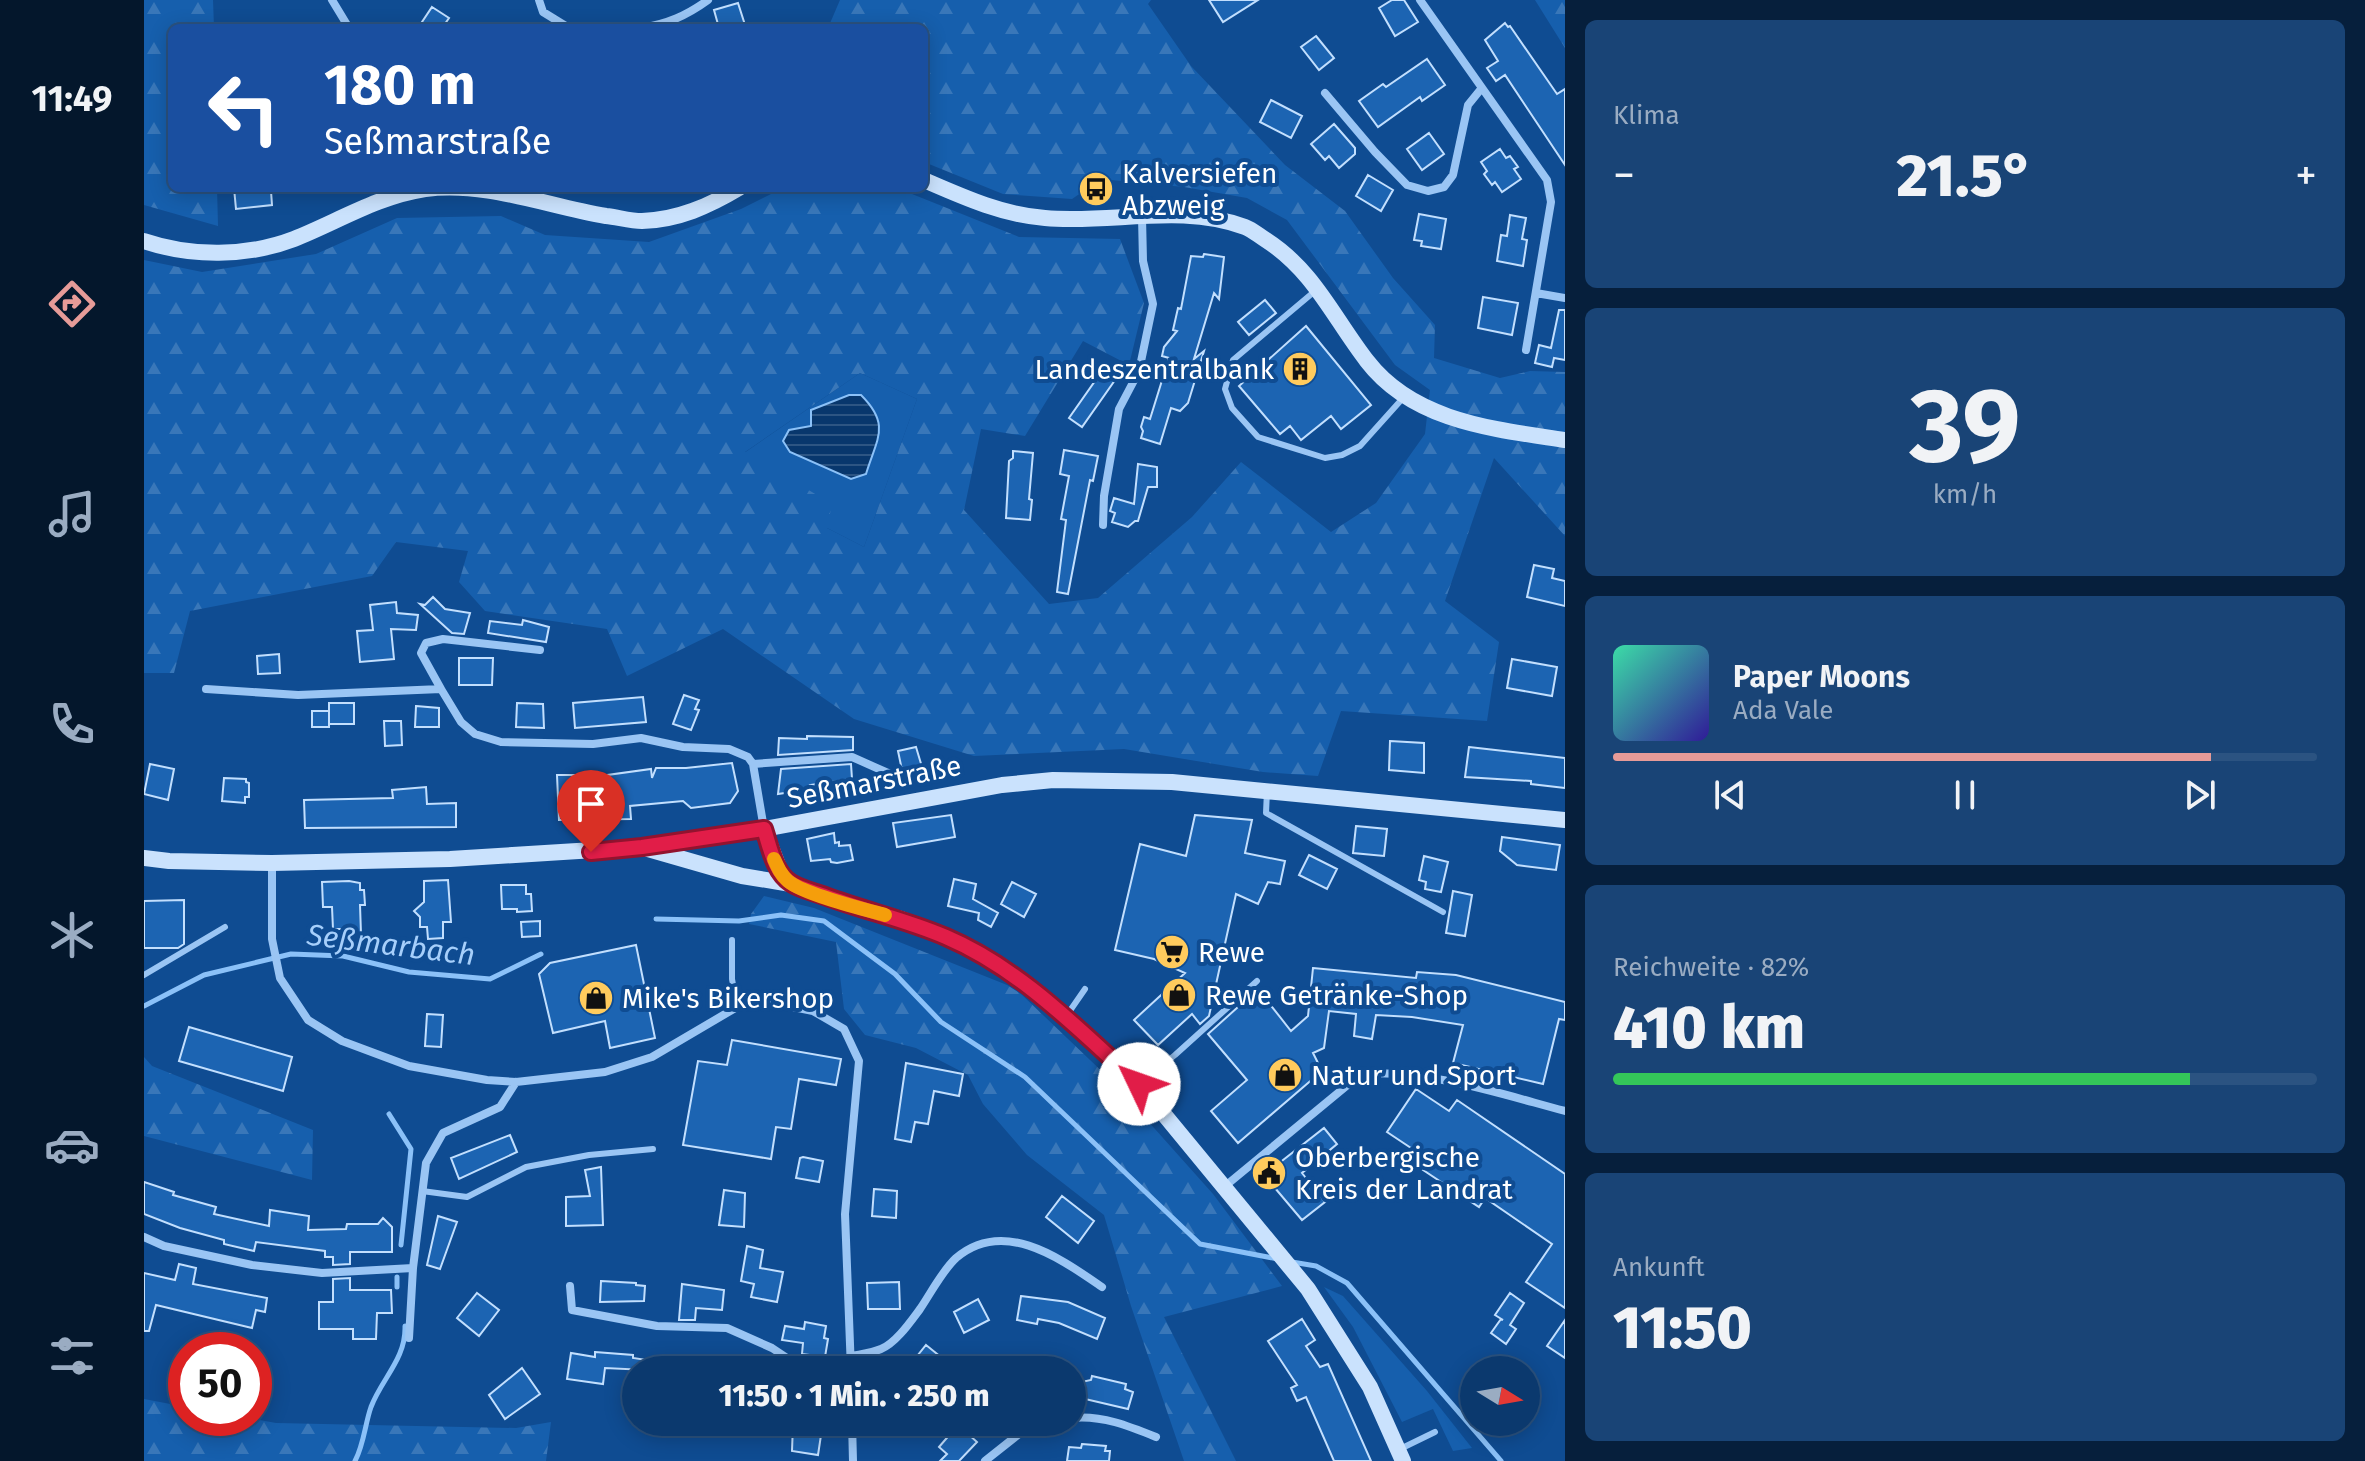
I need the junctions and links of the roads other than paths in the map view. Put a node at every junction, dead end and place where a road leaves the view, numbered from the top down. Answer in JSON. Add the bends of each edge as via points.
{"nodes":[{"id":1,"x":332,"y":0,"type":"edge"},
{"id":2,"x":539,"y":0,"type":"edge"},
{"id":3,"x":708,"y":0,"type":"edge"},
{"id":4,"x":1420,"y":0,"type":"edge"},
{"id":5,"x":347,"y":24,"type":"edge"},
{"id":6,"x":562,"y":24,"type":"edge"},
{"id":7,"x":663,"y":24,"type":"edge"},
{"id":8,"x":1481,"y":89,"type":"junction"},
{"id":9,"x":1325,"y":93,"type":"dead end"},
{"id":10,"x":928,"y":182,"type":"edge"},
{"id":11,"x":414,"y":192,"type":"edge"},
{"id":12,"x":500,"y":192,"type":"edge"},
{"id":13,"x":732,"y":192,"type":"edge"},
{"id":14,"x":1142,"y":217,"type":"junction"},
{"id":15,"x":144,"y":241,"type":"edge"},
{"id":16,"x":1318,"y":289,"type":"junction"},
{"id":17,"x":1536,"y":293,"type":"junction"},
{"id":18,"x":1565,"y":298,"type":"edge"},
{"id":19,"x":1526,"y":350,"type":"dead end"},
{"id":20,"x":1406,"y":395,"type":"junction"},
{"id":21,"x":1565,"y":440,"type":"edge"},
{"id":22,"x":1103,"y":525,"type":"dead end"},
{"id":23,"x":540,"y":650,"type":"dead end"},
{"id":24,"x":206,"y":689,"type":"dead end"},
{"id":25,"x":441,"y":689,"type":"junction"},
{"id":26,"x":753,"y":764,"type":"junction"},
{"id":27,"x":888,"y":773,"type":"dead end"},
{"id":28,"x":1267,"y":791,"type":"junction"},
{"id":29,"x":1565,"y":820,"type":"edge"},
{"id":30,"x":764,"y":829,"type":"junction"},
{"id":31,"x":642,"y":847,"type":"junction"},
{"id":32,"x":144,"y":858,"type":"edge"},
{"id":33,"x":272,"y":863,"type":"junction"},
{"id":34,"x":791,"y":884,"type":"junction"},
{"id":35,"x":1443,"y":912,"type":"dead end"},
{"id":36,"x":225,"y":927,"type":"dead end"},
{"id":37,"x":732,"y":940,"type":"dead end"},
{"id":38,"x":144,"y":975,"type":"edge"},
{"id":39,"x":1257,"y":981,"type":"dead end"},
{"id":40,"x":1085,"y":989,"type":"dead end"},
{"id":41,"x":737,"y":1007,"type":"junction"},
{"id":42,"x":1065,"y":1018,"type":"junction"},
{"id":43,"x":516,"y":1082,"type":"junction"},
{"id":44,"x":1139,"y":1084,"type":"junction"},
{"id":45,"x":1565,"y":1111,"type":"edge"},
{"id":46,"x":653,"y":1149,"type":"dead end"},
{"id":47,"x":1224,"y":1187,"type":"junction"},
{"id":48,"x":422,"y":1191,"type":"junction"},
{"id":49,"x":144,"y":1237,"type":"edge"},
{"id":50,"x":413,"y":1268,"type":"junction"},
{"id":51,"x":570,"y":1286,"type":"dead end"},
{"id":52,"x":1102,"y":1287,"type":"dead end"},
{"id":53,"x":409,"y":1338,"type":"dead end"},
{"id":54,"x":784,"y":1356,"type":"edge"},
{"id":55,"x":851,"y":1356,"type":"joint"},
{"id":56,"x":1086,"y":1417,"type":"edge"},
{"id":57,"x":1435,"y":1432,"type":"dead end"},
{"id":58,"x":852,"y":1436,"type":"edge"},
{"id":59,"x":1016,"y":1436,"type":"edge"},
{"id":60,"x":1156,"y":1437,"type":"dead end"},
{"id":61,"x":1401,"y":1455,"type":"edge"},
{"id":62,"x":853,"y":1461,"type":"edge"},
{"id":63,"x":985,"y":1461,"type":"edge"}],
"edges":[{"from":1,"to":5,"type":"street"},
{"from":2,"to":6,"type":"street","via":[[543,12]]},
{"from":3,"to":7,"type":"street"},
{"from":4,"to":8,"type":"street"},
{"from":8,"to":9,"type":"street","via":[[1468,105],[1453,175],[1444,187],[1428,191],[1407,185]]},
{"from":8,"to":17,"type":"street","via":[[1547,180],[1551,202]]},
{"from":10,"to":14,"type":"street","via":[[980,205],[1044,218]]},
{"from":11,"to":15,"type":"street","via":[[256,249],[205,253]]},
{"from":12,"to":13,"type":"street","via":[[640,221],[674,217]]},
{"from":14,"to":16,"type":"street","via":[[1186,215],[1246,228],[1288,254]]},
{"from":14,"to":22,"type":"street","via":[[1143,261],[1153,304],[1139,371],[1119,409]]},
{"from":16,"to":20,"type":"street","via":[[1368,362]]},
{"from":16,"to":20,"type":"lane","via":[[1233,360],[1225,389],[1232,408],[1258,437],[1325,458],[1360,446]]},
{"from":17,"to":18,"type":"street"},
{"from":17,"to":19,"type":"street"},
{"from":20,"to":21,"type":"street","via":[[1453,419]]},
{"from":23,"to":25,"type":"street","via":[[443,639],[426,643],[421,653]]},
{"from":24,"to":25,"type":"street","via":[[298,695]]},
{"from":25,"to":26,"type":"street","via":[[461,722],[475,734],[501,742],[593,744],[641,738],[729,749]]},
{"from":26,"to":27,"type":"street","via":[[852,757]]},
{"from":26,"to":30,"type":"street"},
{"from":28,"to":29,"type":"street","name":"Seßmarstraße"},
{"from":28,"to":30,"type":"street","name":"Seßmarstraße","via":[[1172,782],[1053,780]]},
{"from":28,"to":35,"type":"lane","via":[[1266,813]]},
{"from":30,"to":31,"type":"street","name":"Seßmarstraße"},
{"from":30,"to":34,"type":"street","via":[[781,873]]},
{"from":31,"to":33,"type":"street","name":"Seßmarstraße"},
{"from":31,"to":34,"type":"street","via":[[742,876]]},
{"from":32,"to":33,"type":"street","name":"Seßmarstraße"},
{"from":33,"to":43,"type":"street","via":[[272,939],[280,978],[308,1020],[342,1041],[409,1066]]},
{"from":34,"to":42,"type":"street","via":[[949,938],[1010,972]]},
{"from":36,"to":38,"type":"lane"},
{"from":37,"to":41,"type":"lane"},
{"from":39,"to":44,"type":"lane"},
{"from":40,"to":42,"type":"lane"},
{"from":41,"to":43,"type":"street","via":[[652,1057],[605,1072]]},
{"from":41,"to":55,"type":"street","via":[[773,1003],[813,1011],[844,1029],[859,1061],[845,1214]]},
{"from":42,"to":44,"type":"street"},
{"from":43,"to":48,"type":"street","via":[[500,1107],[443,1133],[426,1163]]},
{"from":44,"to":47,"type":"street"},
{"from":45,"to":47,"type":"street","via":[[1474,1087],[1385,1072],[1361,1074]]},
{"from":46,"to":48,"type":"lane","via":[[526,1167],[467,1197]]},
{"from":47,"to":61,"type":"street","via":[[1338,1332]]},
{"from":48,"to":50,"type":"street"},
{"from":49,"to":50,"type":"street","via":[[252,1265],[322,1273]]},
{"from":50,"to":53,"type":"street"},
{"from":51,"to":54,"type":"street","via":[[572,1310],[657,1326],[727,1328]]},
{"from":52,"to":55,"type":"street","via":[[1054,1254],[1029,1245],[1002,1240],[978,1245],[955,1259],[911,1321],[883,1348]]},
{"from":56,"to":60,"type":"street"},
{"from":57,"to":61,"type":"lane"},
{"from":58,"to":62,"type":"street"},
{"from":59,"to":63,"type":"street"}]}
